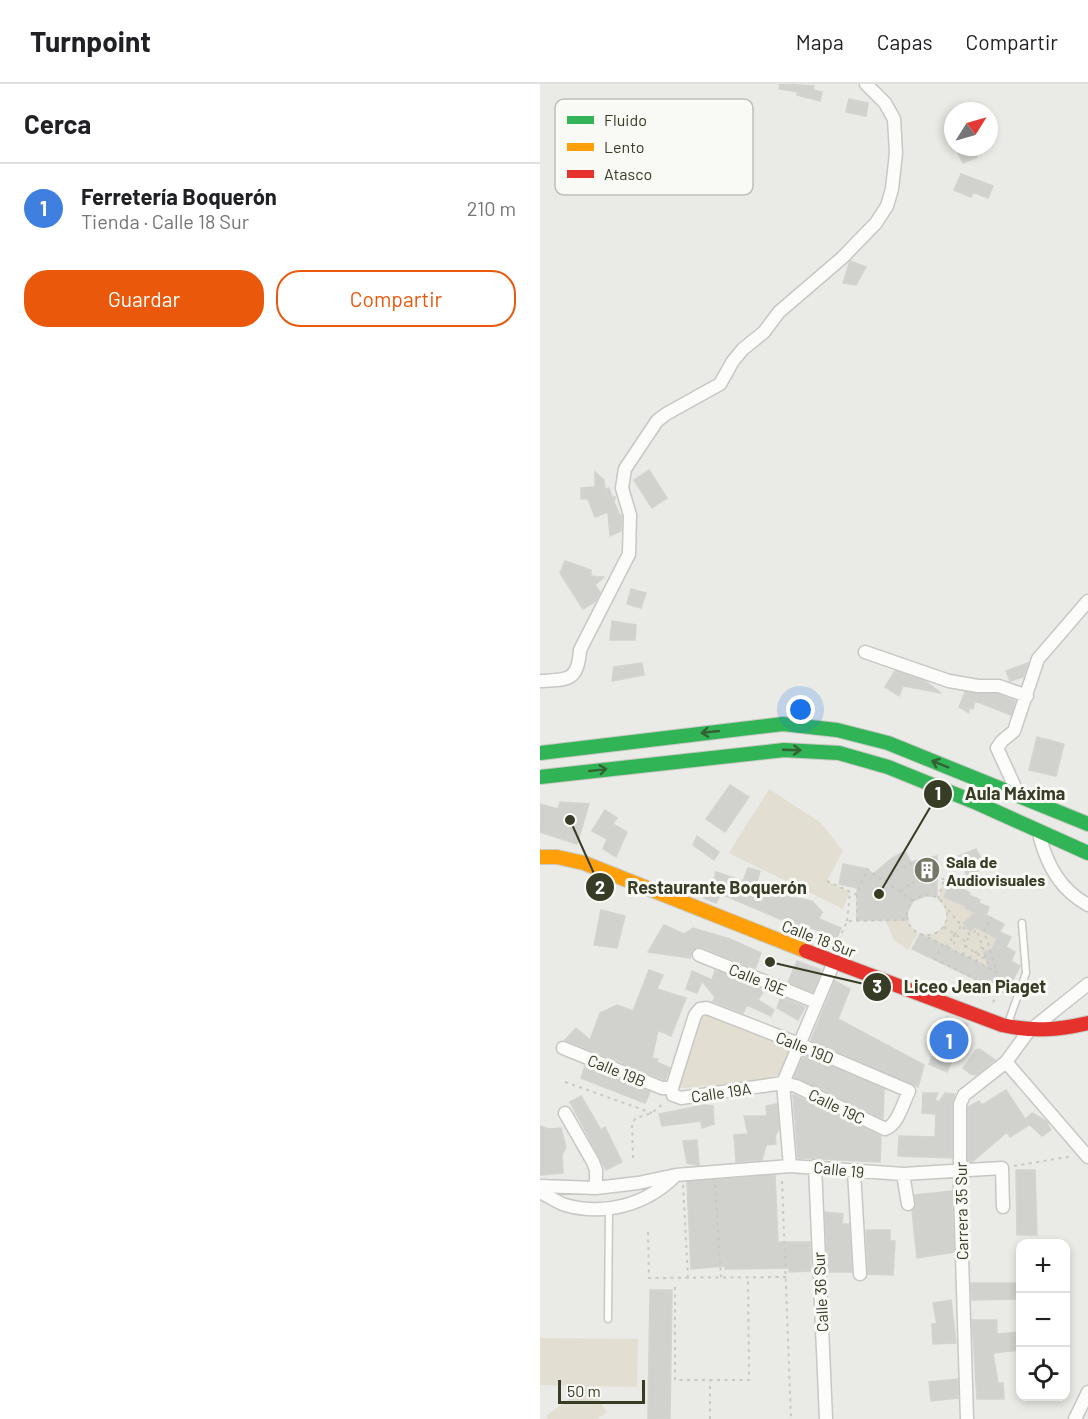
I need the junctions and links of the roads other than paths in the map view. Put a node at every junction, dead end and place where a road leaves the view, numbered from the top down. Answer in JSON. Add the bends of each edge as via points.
{"nodes":[{"id":1,"x":866,"y":84,"type":"edge"},
{"id":2,"x":1088,"y":601,"type":"edge"},
{"id":3,"x":865,"y":652,"type":"dead end"},
{"id":4,"x":1032,"y":679,"type":"junction"},
{"id":5,"x":540,"y":681,"type":"edge"},
{"id":6,"x":1007,"y":688,"type":"junction"},
{"id":7,"x":1027,"y":696,"type":"junction"},
{"id":8,"x":540,"y":753,"type":"edge"},
{"id":9,"x":540,"y":777,"type":"edge"},
{"id":10,"x":1014,"y":785,"type":"dead end"},
{"id":11,"x":1088,"y":824,"type":"edge"},
{"id":12,"x":1040,"y":838,"type":"dead end"},
{"id":13,"x":1088,"y":853,"type":"edge"},
{"id":14,"x":540,"y":857,"type":"edge"},
{"id":15,"x":1088,"y":905,"type":"edge"},
{"id":16,"x":1022,"y":923,"type":"dead end"},
{"id":17,"x":699,"y":955,"type":"dead end"},
{"id":18,"x":835,"y":955,"type":"junction"},
{"id":19,"x":1088,"y":984,"type":"edge"},
{"id":20,"x":816,"y":1002,"type":"junction"},
{"id":21,"x":1088,"y":1023,"type":"edge"},
{"id":22,"x":1007,"y":1027,"type":"junction"},
{"id":23,"x":1028,"y":1032,"type":"junction"},
{"id":24,"x":799,"y":1044,"type":"junction"},
{"id":25,"x":563,"y":1048,"type":"dead end"},
{"id":26,"x":1006,"y":1062,"type":"junction"},
{"id":27,"x":783,"y":1083,"type":"junction"},
{"id":28,"x":673,"y":1091,"type":"junction"},
{"id":29,"x":565,"y":1113,"type":"dead end"},
{"id":30,"x":891,"y":1127,"type":"joint"},
{"id":31,"x":1087,"y":1155,"type":"edge"},
{"id":32,"x":790,"y":1166,"type":"junction"},
{"id":33,"x":815,"y":1166,"type":"junction"},
{"id":34,"x":960,"y":1170,"type":"junction"},
{"id":35,"x":854,"y":1171,"type":"junction"},
{"id":36,"x":903,"y":1174,"type":"junction"},
{"id":37,"x":679,"y":1180,"type":"junction"},
{"id":38,"x":540,"y":1186,"type":"edge"},
{"id":39,"x":596,"y":1188,"type":"junction"},
{"id":40,"x":540,"y":1192,"type":"edge"},
{"id":41,"x":908,"y":1204,"type":"dead end"},
{"id":42,"x":1003,"y":1207,"type":"dead end"},
{"id":43,"x":609,"y":1209,"type":"junction"},
{"id":44,"x":860,"y":1274,"type":"dead end"},
{"id":45,"x":608,"y":1319,"type":"dead end"},
{"id":46,"x":1088,"y":1392,"type":"edge"},
{"id":47,"x":826,"y":1419,"type":"edge"},
{"id":48,"x":967,"y":1419,"type":"edge"},
{"id":49,"x":1075,"y":1419,"type":"edge"}],
"edges":[{"from":1,"to":5,"type":"street","via":[[894,119],[896,153],[887,206],[842,258],[743,349],[720,384],[657,422],[625,469],[622,488],[630,515],[629,554],[580,650],[579,668],[572,677]]},
{"from":2,"to":4,"type":"street","via":[[1038,659]]},
{"from":3,"to":6,"type":"street","via":[[949,681]]},
{"from":4,"to":6,"type":"street"},
{"from":4,"to":7,"type":"street"},
{"from":6,"to":7,"type":"street"},
{"from":7,"to":10,"type":"street","via":[[1014,731],[997,748]]},
{"from":11,"to":8,"type":"main road","one_way":true,"via":[[888,743],[806,725],[783,724]]},
{"from":9,"to":13,"type":"main road","one_way":true,"via":[[784,750],[839,753],[898,771]]},
{"from":12,"to":15,"type":"street","via":[[1053,872],[1064,887]]},
{"from":14,"to":18,"type":"main road","name":"Calle 18 Sur","via":[[584,863]]},
{"from":16,"to":22,"type":"lane","via":[[1026,974]]},
{"from":17,"to":20,"type":"street","name":"Calle 19E"},
{"from":18,"to":20,"type":"street"},
{"from":18,"to":22,"type":"main road","name":"Calle 18 Sur"},
{"from":19,"to":23,"type":"street","name":"Carrera 35 Sur"},
{"from":20,"to":24,"type":"street"},
{"from":21,"to":23,"type":"main road","name":"Calle 18 Sur"},
{"from":22,"to":23,"type":"main road","name":"Calle 18 Sur"},
{"from":23,"to":26,"type":"street","name":"Carrera 35 Sur"},
{"from":24,"to":27,"type":"street"},
{"from":24,"to":28,"type":"street","name":"Calle 19D","via":[[707,1008],[700,1009]]},
{"from":24,"to":30,"type":"street","name":"Calle 19D","via":[[909,1091]]},
{"from":25,"to":28,"type":"street","name":"Calle 19B"},
{"from":26,"to":31,"type":"street"},
{"from":26,"to":34,"type":"street","name":"Carrera 35 Sur","via":[[964,1095],[960,1104]]},
{"from":27,"to":28,"type":"street","name":"Calle 19A","via":[[681,1098]]},
{"from":27,"to":30,"type":"street","name":"Calle 19C","via":[[885,1129]]},
{"from":27,"to":32,"type":"street"},
{"from":29,"to":39,"type":"street","via":[[593,1162]]},
{"from":32,"to":33,"type":"street","name":"Calle 19"},
{"from":32,"to":37,"type":"street","name":"Calle 19"},
{"from":33,"to":35,"type":"street","name":"Calle 19"},
{"from":33,"to":47,"type":"street","name":"Calle 36 Sur"},
{"from":34,"to":36,"type":"street","name":"Calle 19"},
{"from":34,"to":42,"type":"street","name":"Calle 19","via":[[1002,1168]]},
{"from":34,"to":48,"type":"street","name":"Carrera 35 Sur"},
{"from":35,"to":36,"type":"street","name":"Calle 19"},
{"from":35,"to":44,"type":"street"},
{"from":36,"to":41,"type":"street"},
{"from":37,"to":39,"type":"street","name":"Calle 19"},
{"from":37,"to":43,"type":"street","via":[[634,1203]]},
{"from":38,"to":39,"type":"street","name":"Calle 19"},
{"from":40,"to":43,"type":"street","via":[[563,1204]]},
{"from":43,"to":45,"type":"lane"},
{"from":46,"to":49,"type":"street"}]}
